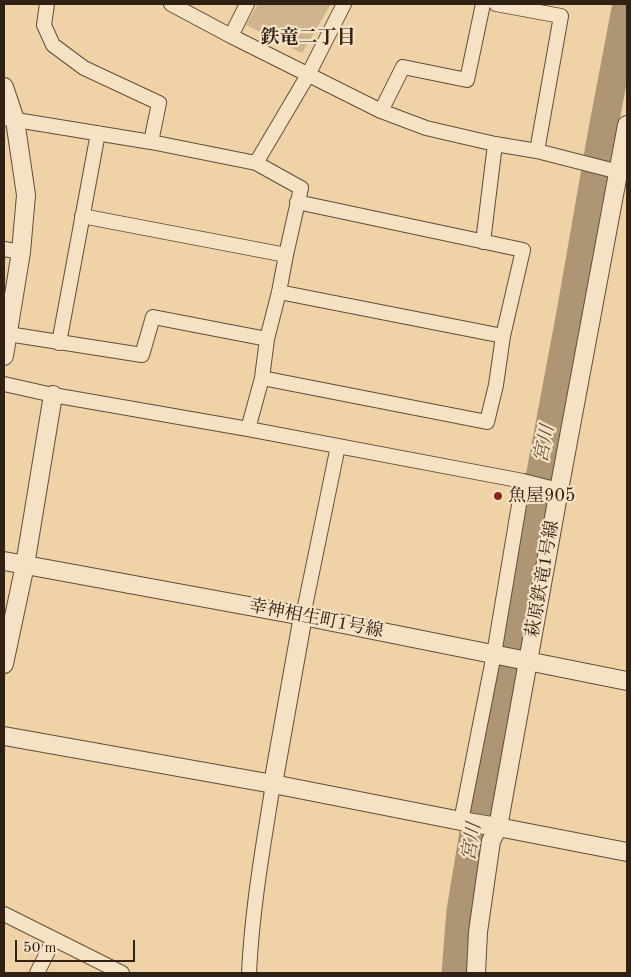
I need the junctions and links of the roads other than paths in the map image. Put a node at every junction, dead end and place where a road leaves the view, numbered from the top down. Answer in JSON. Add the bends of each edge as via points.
{"nodes":[{"id":1,"x":47,"y":4,"type":"edge"},
{"id":2,"x":171,"y":4,"type":"edge"},
{"id":3,"x":247,"y":4,"type":"edge"},
{"id":4,"x":344,"y":4,"type":"edge"},
{"id":5,"x":483,"y":4,"type":"edge"},
{"id":6,"x":496,"y":4,"type":"edge"},
{"id":7,"x":519,"y":6,"type":"edge"},
{"id":8,"x":231,"y":36,"type":"junction"},
{"id":9,"x":308,"y":75,"type":"junction"},
{"id":10,"x":4,"y":87,"type":"edge"},
{"id":11,"x":382,"y":111,"type":"junction"},
{"id":12,"x":9,"y":119,"type":"edge"},
{"id":13,"x":627,"y":125,"type":"edge"},
{"id":14,"x":98,"y":133,"type":"junction"},
{"id":15,"x":151,"y":142,"type":"junction"},
{"id":16,"x":495,"y":144,"type":"junction"},
{"id":17,"x":537,"y":151,"type":"junction"},
{"id":18,"x":256,"y":163,"type":"junction"},
{"id":19,"x":615,"y":171,"type":"junction"},
{"id":20,"x":297,"y":202,"type":"junction"},
{"id":21,"x":82,"y":216,"type":"junction"},
{"id":22,"x":483,"y":242,"type":"junction"},
{"id":23,"x":4,"y":249,"type":"edge"},
{"id":24,"x":21,"y":252,"type":"junction"},
{"id":25,"x":286,"y":255,"type":"junction"},
{"id":26,"x":279,"y":292,"type":"junction"},
{"id":27,"x":8,"y":334,"type":"junction"},
{"id":28,"x":504,"y":336,"type":"junction"},
{"id":29,"x":267,"y":340,"type":"junction"},
{"id":30,"x":59,"y":343,"type":"junction"},
{"id":31,"x":4,"y":356,"type":"edge"},
{"id":32,"x":262,"y":378,"type":"junction"},
{"id":33,"x":4,"y":384,"type":"edge"},
{"id":34,"x":53,"y":395,"type":"junction"},
{"id":35,"x":248,"y":429,"type":"junction"},
{"id":36,"x":338,"y":446,"type":"junction"},
{"id":37,"x":527,"y":482,"type":"junction"},
{"id":38,"x":555,"y":489,"type":"junction"},
{"id":39,"x":4,"y":561,"type":"edge"},
{"id":40,"x":25,"y":565,"type":"junction"},
{"id":41,"x":303,"y":616,"type":"junction"},
{"id":42,"x":494,"y":654,"type":"junction"},
{"id":43,"x":528,"y":662,"type":"junction"},
{"id":44,"x":4,"y":664,"type":"edge"},
{"id":45,"x":627,"y":682,"type":"edge"},
{"id":46,"x":4,"y":736,"type":"edge"},
{"id":47,"x":273,"y":784,"type":"junction"},
{"id":48,"x":461,"y":821,"type":"junction"},
{"id":49,"x":498,"y":827,"type":"junction"},
{"id":50,"x":627,"y":852,"type":"edge"},
{"id":51,"x":4,"y":914,"type":"edge"},
{"id":52,"x":54,"y":939,"type":"junction"},
{"id":53,"x":37,"y":973,"type":"edge"},
{"id":54,"x":122,"y":973,"type":"edge"},
{"id":55,"x":249,"y":973,"type":"edge"},
{"id":56,"x":476,"y":973,"type":"edge"}],
"edges":[{"from":1,"to":15,"type":"street","via":[[44,25],[53,45],[84,68],[158,103]]},
{"from":2,"to":8,"type":"street"},
{"from":3,"to":8,"type":"street"},
{"from":4,"to":9,"type":"street"},
{"from":5,"to":11,"type":"street","via":[[467,80],[403,67]]},
{"from":6,"to":7,"type":"street"},
{"from":7,"to":17,"type":"street","via":[[561,16]]},
{"from":8,"to":9,"type":"street"},
{"from":9,"to":11,"type":"street"},
{"from":9,"to":18,"type":"street"},
{"from":10,"to":12,"type":"street"},
{"from":11,"to":16,"type":"street","via":[[426,128]]},
{"from":12,"to":14,"type":"street"},
{"from":12,"to":24,"type":"street","via":[[26,195]]},
{"from":13,"to":19,"type":"street","name":"萩原鉄竜1号線"},
{"from":14,"to":15,"type":"street"},
{"from":14,"to":21,"type":"street"},
{"from":15,"to":18,"type":"street"},
{"from":16,"to":17,"type":"street"},
{"from":16,"to":22,"type":"street"},
{"from":17,"to":19,"type":"street"},
{"from":18,"to":20,"type":"street","via":[[301,188]]},
{"from":19,"to":38,"type":"street","name":"萩原鉄竜1号線"},
{"from":20,"to":22,"type":"street"},
{"from":20,"to":25,"type":"street"},
{"from":21,"to":25,"type":"street"},
{"from":21,"to":30,"type":"street"},
{"from":22,"to":28,"type":"street","via":[[523,250]]},
{"from":23,"to":24,"type":"street"},
{"from":24,"to":27,"type":"street"},
{"from":25,"to":26,"type":"street"},
{"from":26,"to":28,"type":"street"},
{"from":26,"to":29,"type":"street"},
{"from":27,"to":30,"type":"street"},
{"from":27,"to":31,"type":"street"},
{"from":28,"to":32,"type":"street","via":[[488,422]]},
{"from":29,"to":30,"type":"street","via":[[153,317],[142,355]]},
{"from":29,"to":32,"type":"street"},
{"from":32,"to":35,"type":"street"},
{"from":33,"to":34,"type":"street"},
{"from":34,"to":35,"type":"street"},
{"from":34,"to":40,"type":"street"},
{"from":35,"to":36,"type":"street"},
{"from":36,"to":37,"type":"street"},
{"from":36,"to":41,"type":"street"},
{"from":37,"to":38,"type":"street"},
{"from":37,"to":42,"type":"street"},
{"from":38,"to":43,"type":"street","name":"萩原鉄竜1号線"},
{"from":39,"to":40,"type":"street","name":"幸神相生町1号線"},
{"from":40,"to":41,"type":"street","name":"幸神相生町1号線"},
{"from":40,"to":44,"type":"street"},
{"from":41,"to":42,"type":"street","name":"幸神相生町1号線"},
{"from":41,"to":47,"type":"street"},
{"from":42,"to":43,"type":"street","name":"幸神相生町1号線"},
{"from":42,"to":48,"type":"street"},
{"from":43,"to":45,"type":"street","name":"幸神相生町1号線"},
{"from":43,"to":49,"type":"street","name":"萩原鉄竜1号線"},
{"from":46,"to":47,"type":"street"},
{"from":47,"to":48,"type":"street"},
{"from":47,"to":55,"type":"street","via":[[250,940]]},
{"from":48,"to":49,"type":"street"},
{"from":49,"to":50,"type":"street"},
{"from":49,"to":56,"type":"street","name":"萩原鉄竜1号線","via":[[491,841],[478,932]]},
{"from":51,"to":52,"type":"street"},
{"from":52,"to":53,"type":"street"},
{"from":52,"to":54,"type":"street"}]}
